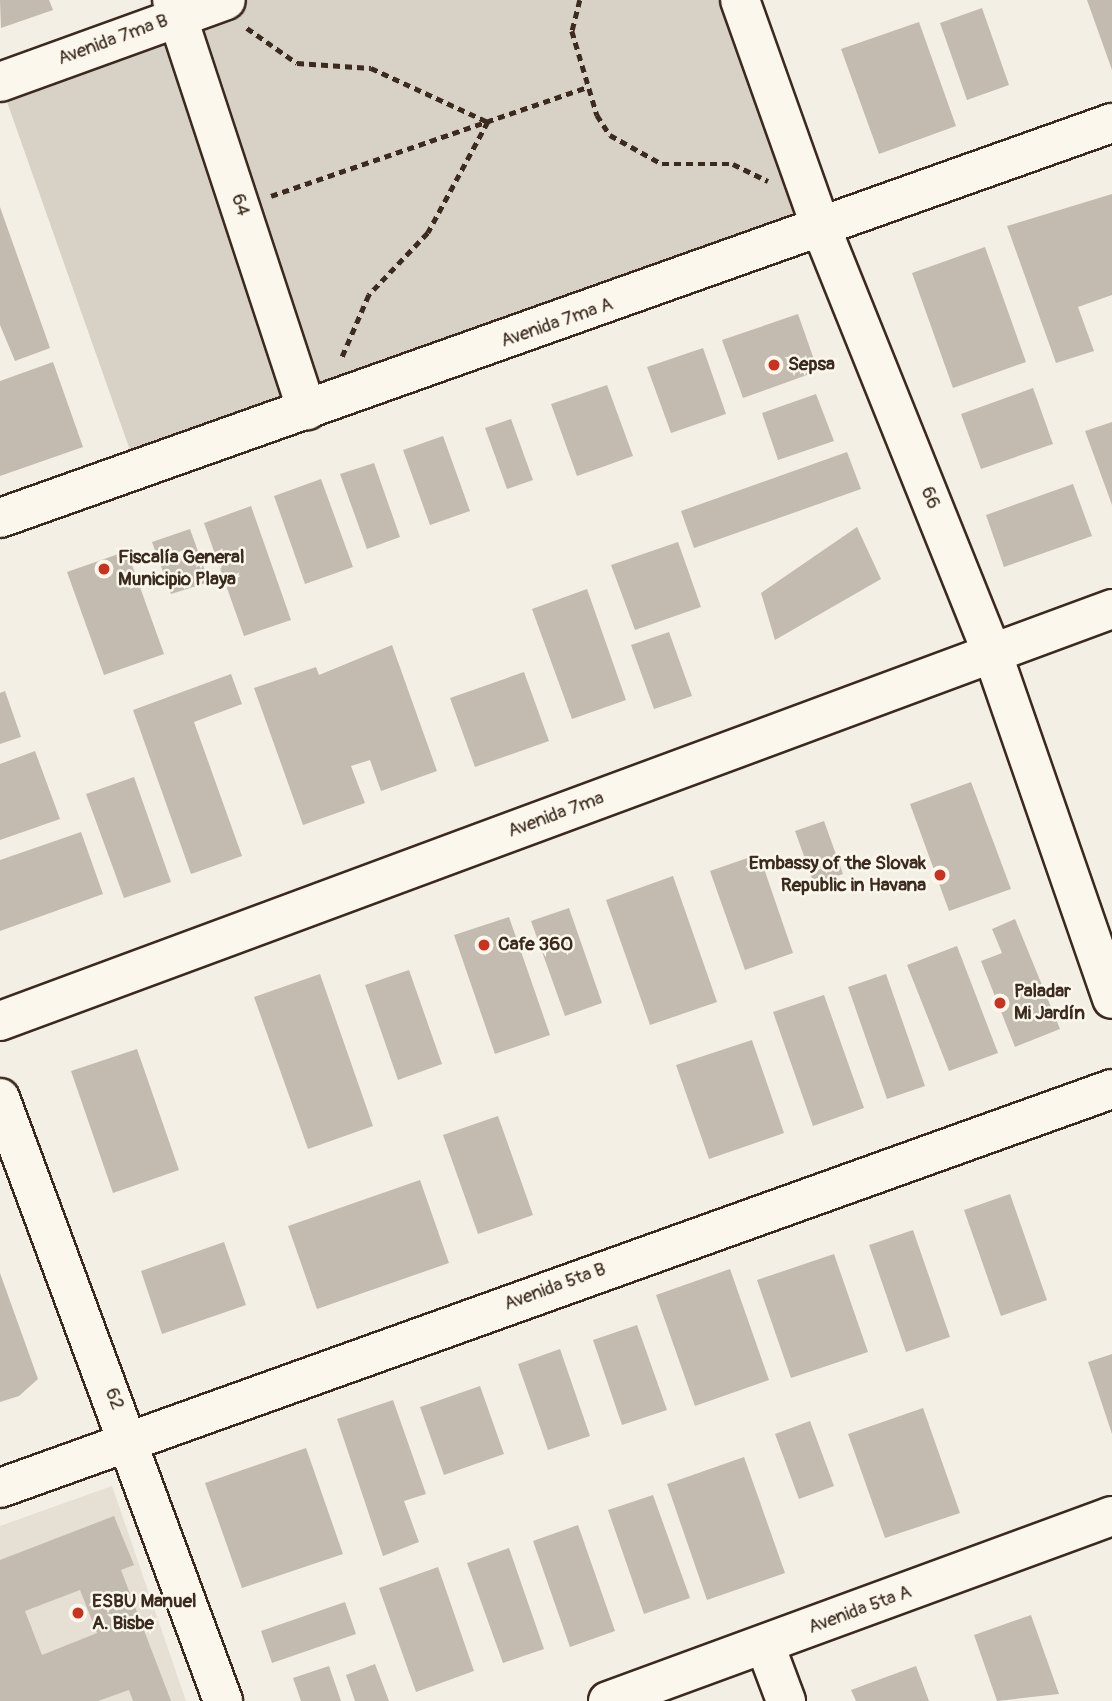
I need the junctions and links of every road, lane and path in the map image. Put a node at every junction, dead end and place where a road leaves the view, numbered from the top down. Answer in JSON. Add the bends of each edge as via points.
{"nodes":[{"id":1,"x":580,"y":0,"type":"edge"},
{"id":2,"x":740,"y":0,"type":"edge"},
{"id":3,"x":175,"y":8,"type":"edge"},
{"id":4,"x":234,"y":13,"type":"edge"},
{"id":5,"x":0,"y":82,"type":"edge"},
{"id":6,"x":588,"y":87,"type":"junction"},
{"id":7,"x":488,"y":122,"type":"junction"},
{"id":8,"x":1112,"y":123,"type":"edge"},
{"id":9,"x":776,"y":187,"type":"dead end"},
{"id":10,"x":240,"y":207,"type":"junction"},
{"id":11,"x":822,"y":230,"type":"junction"},
{"id":12,"x":337,"y":365,"type":"dead end"},
{"id":13,"x":307,"y":410,"type":"junction"},
{"id":14,"x":0,"y":518,"type":"edge"},
{"id":15,"x":1112,"y":609,"type":"edge"},
{"id":16,"x":992,"y":652,"type":"junction"},
{"id":17,"x":1112,"y":999,"type":"edge"},
{"id":18,"x":0,"y":1021,"type":"edge"},
{"id":19,"x":1112,"y":1089,"type":"edge"},
{"id":20,"x":0,"y":1098,"type":"edge"},
{"id":21,"x":129,"y":1439,"type":"junction"},
{"id":22,"x":0,"y":1488,"type":"edge"},
{"id":23,"x":1112,"y":1516,"type":"edge"},
{"id":24,"x":765,"y":1645,"type":"junction"},
{"id":25,"x":223,"y":1701,"type":"edge"},
{"id":26,"x":608,"y":1701,"type":"edge"},
{"id":27,"x":786,"y":1701,"type":"edge"}],
"edges":[{"from":1,"to":6,"type":"path","via":[[572,31]]},
{"from":2,"to":11,"type":"street","name":"66"},
{"from":3,"to":4,"type":"street","name":"Avenida 7ma B"},
{"from":3,"to":5,"type":"street","name":"Avenida 7ma B"},
{"from":3,"to":10,"type":"street","name":"64"},
{"from":4,"to":7,"type":"path","via":[[297,63],[371,68]]},
{"from":6,"to":7,"type":"path"},
{"from":6,"to":9,"type":"path","via":[[610,135],[645,159],[733,164]]},
{"from":7,"to":10,"type":"path"},
{"from":7,"to":12,"type":"path","via":[[428,233],[369,295]]},
{"from":8,"to":11,"type":"street","name":"Avenida 7ma A"},
{"from":10,"to":13,"type":"street","name":"64"},
{"from":11,"to":13,"type":"street","name":"Avenida 7ma A"},
{"from":11,"to":16,"type":"street","name":"66"},
{"from":13,"to":14,"type":"street","name":"Avenida 7ma A"},
{"from":15,"to":16,"type":"street","name":"Avenida 7ma"},
{"from":16,"to":17,"type":"street","name":"66"},
{"from":16,"to":18,"type":"street","name":"Avenida 7ma"},
{"from":19,"to":21,"type":"street","name":"Avenida 5ta B"},
{"from":20,"to":21,"type":"street","name":"62"},
{"from":21,"to":22,"type":"street","name":"Avenida 5ta B"},
{"from":21,"to":25,"type":"street","name":"62"},
{"from":23,"to":24,"type":"street","name":"Avenida 5ta A"},
{"from":24,"to":26,"type":"street","name":"Avenida 5ta A"},
{"from":24,"to":27,"type":"street"}]}
